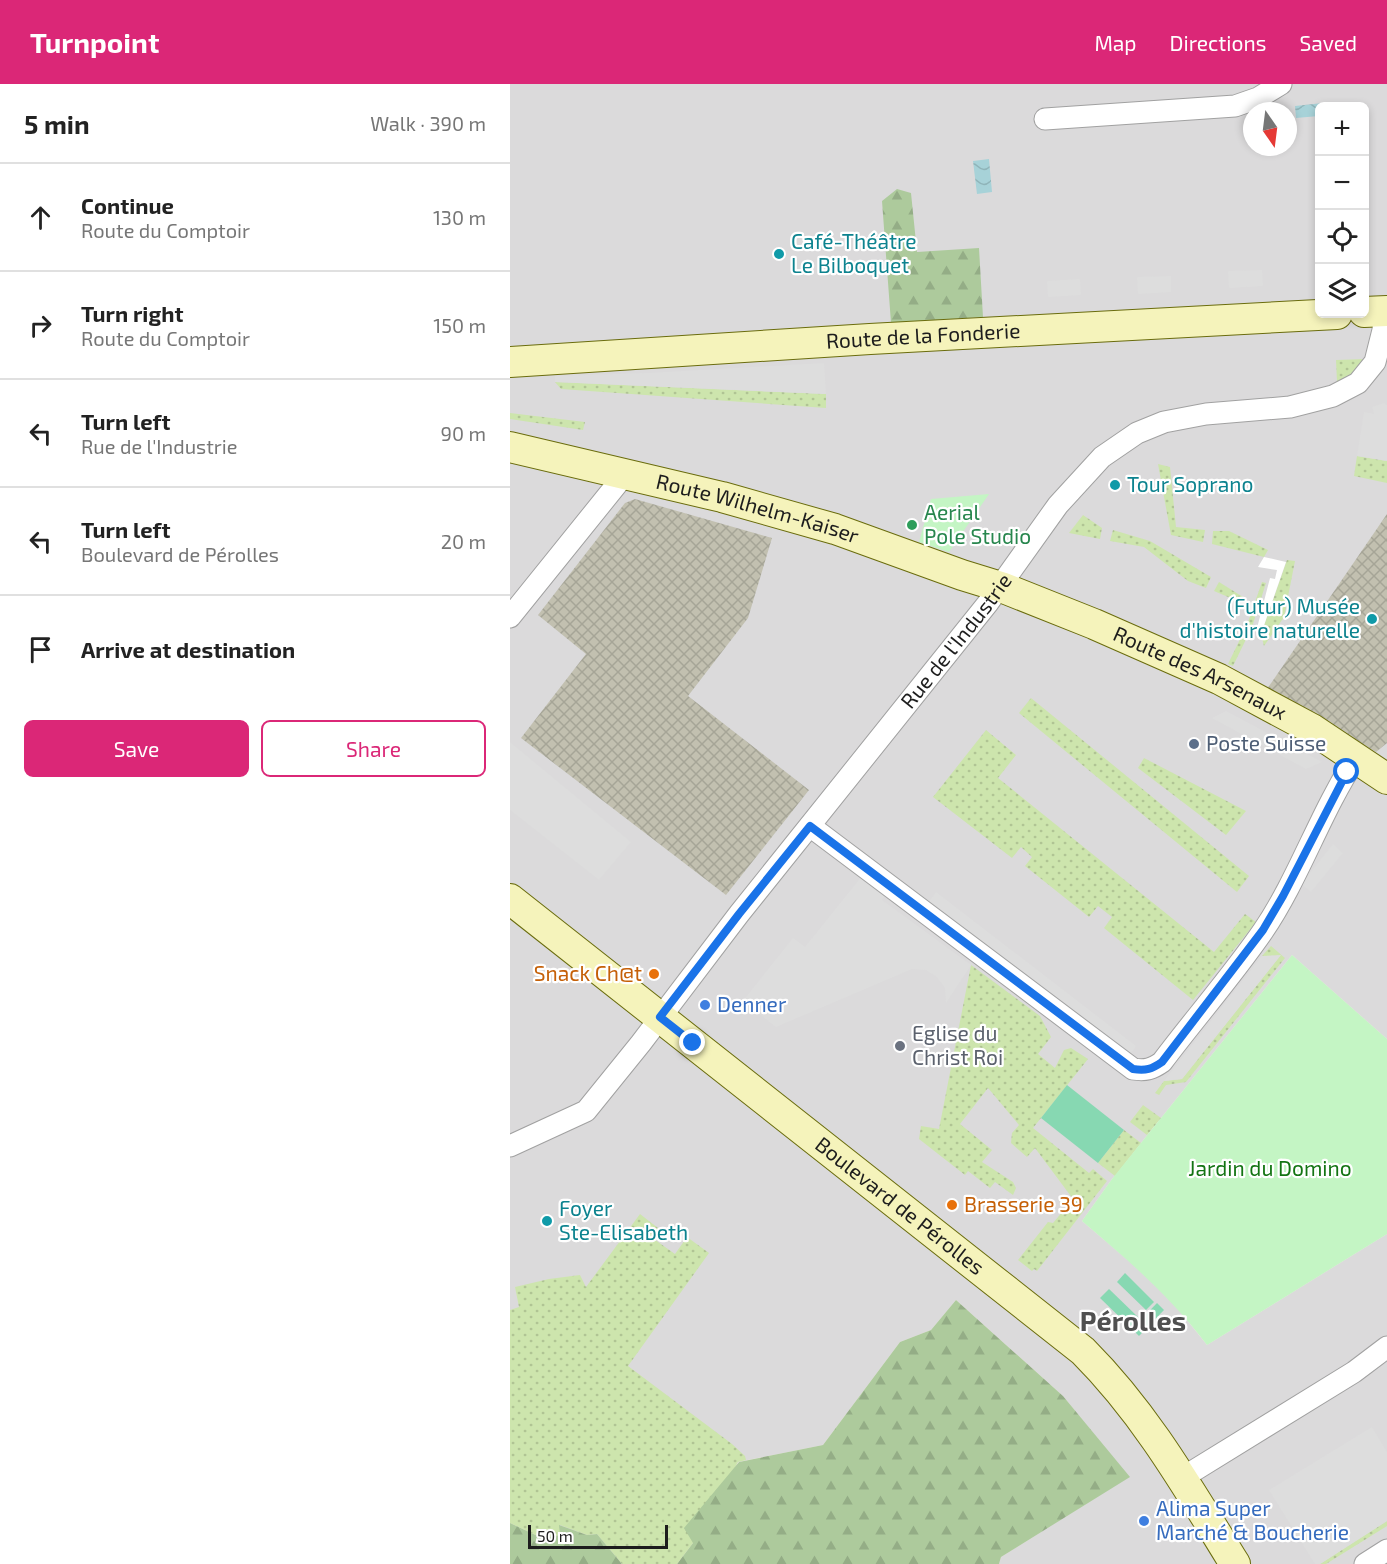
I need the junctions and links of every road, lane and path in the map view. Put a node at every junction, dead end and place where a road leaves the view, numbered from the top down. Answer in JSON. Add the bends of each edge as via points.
{"nodes":[{"id":1,"x":1281,"y":84,"type":"edge"},
{"id":2,"x":1045,"y":119,"type":"dead end"},
{"id":3,"x":1379,"y":311,"type":"edge"},
{"id":4,"x":1315,"y":315,"type":"edge"},
{"id":5,"x":510,"y":362,"type":"edge"},
{"id":6,"x":510,"y":447,"type":"edge"},
{"id":7,"x":626,"y":473,"type":"junction"},
{"id":8,"x":1000,"y":587,"type":"junction"},
{"id":9,"x":510,"y":617,"type":"edge"},
{"id":10,"x":1356,"y":758,"type":"junction"},
{"id":11,"x":1387,"y":779,"type":"edge"},
{"id":12,"x":810,"y":826,"type":"junction"},
{"id":13,"x":510,"y":899,"type":"edge"},
{"id":14,"x":660,"y":1017,"type":"junction"},
{"id":15,"x":510,"y":1146,"type":"edge"},
{"id":16,"x":1385,"y":1348,"type":"edge"},
{"id":17,"x":1182,"y":1478,"type":"junction"},
{"id":18,"x":1387,"y":1550,"type":"edge"},
{"id":19,"x":1235,"y":1564,"type":"edge"},
{"id":20,"x":1365,"y":1564,"type":"edge"}],
"edges":[{"from":1,"to":2,"type":"street","via":[[1234,106]]},
{"from":3,"to":8,"type":"street","name":"Rue de l'Industrie","via":[[1383,330],[1376,362],[1358,383],[1333,396],[1290,407],[1206,414],[1164,422],[1137,433],[1102,457],[1058,505]]},
{"from":4,"to":5,"type":"main road","name":"Route de la Fonderie"},
{"from":6,"to":7,"type":"main road","name":"Route Wilhelm-Kaiser"},
{"from":7,"to":8,"type":"main road","name":"Route Wilhelm-Kaiser","via":[[835,529]]},
{"from":7,"to":9,"type":"street"},
{"from":8,"to":10,"type":"main road","name":"Route des Arsenaux","via":[[1219,679],[1312,729]]},
{"from":8,"to":12,"type":"street","name":"Rue de l'Industrie"},
{"from":10,"to":11,"type":"main road","name":"Route des Arsenaux"},
{"from":10,"to":12,"type":"street","via":[[1263,930],[1162,1062],[1144,1071],[1133,1069]]},
{"from":12,"to":14,"type":"street","name":"Rue de l'Industrie"},
{"from":13,"to":14,"type":"main road","name":"Boulevard de Pérolles"},
{"from":14,"to":15,"type":"street","name":"Rue de l'Industrie","via":[[586,1111]]},
{"from":14,"to":17,"type":"main road","name":"Boulevard de Pérolles","via":[[1083,1351],[1126,1397]]},
{"from":16,"to":17,"type":"street","via":[[1354,1372]]},
{"from":17,"to":19,"type":"main road","name":"Boulevard de Pérolles"},
{"from":18,"to":20,"type":"street"}]}
